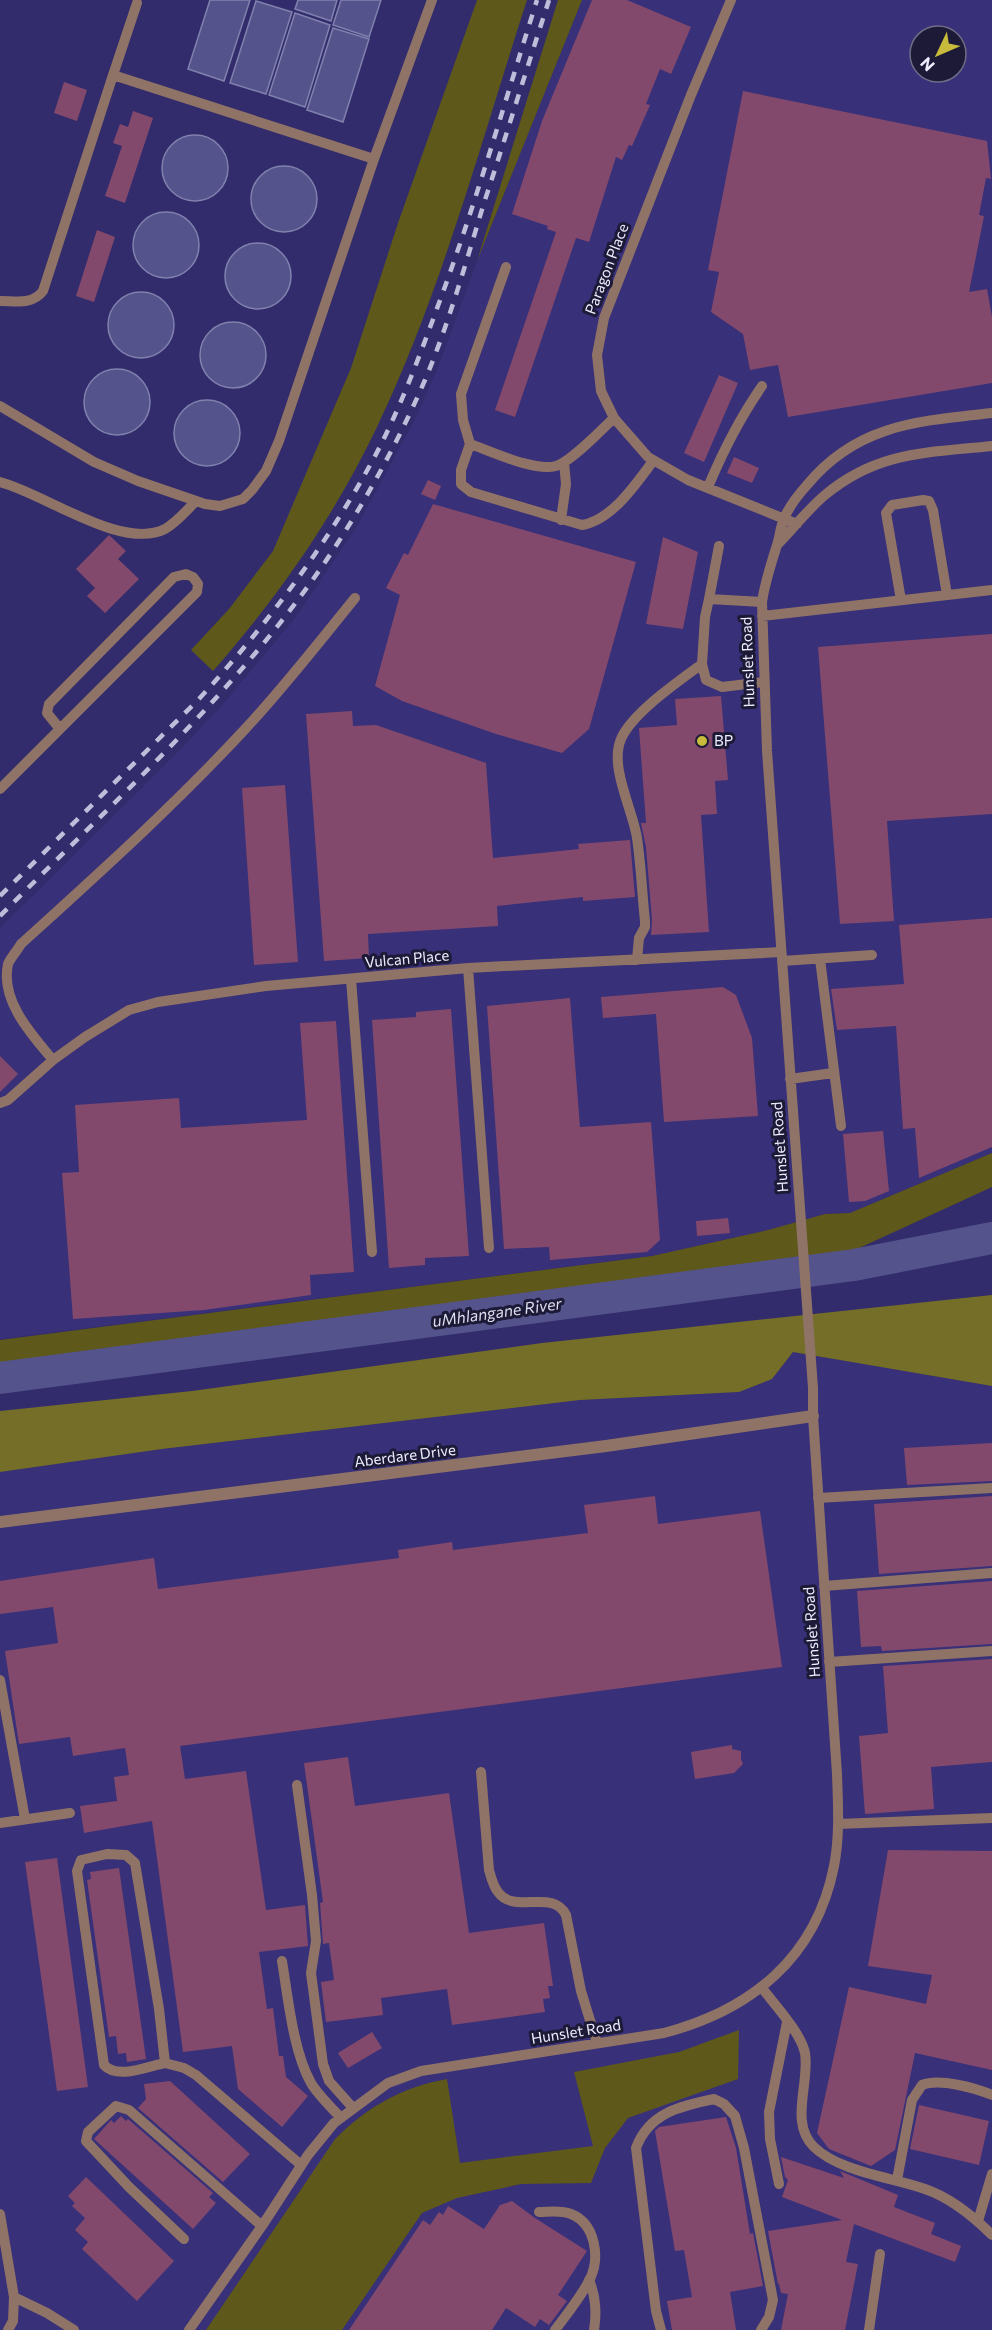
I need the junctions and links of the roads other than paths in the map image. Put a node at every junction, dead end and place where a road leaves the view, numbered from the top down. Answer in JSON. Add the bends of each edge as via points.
{"nodes":[{"id":1,"x":432,"y":0,"type":"edge"},
{"id":2,"x":731,"y":0,"type":"edge"},
{"id":3,"x":137,"y":3,"type":"dead end"},
{"id":4,"x":113,"y":75,"type":"junction"},
{"id":5,"x":374,"y":159,"type":"junction"},
{"id":6,"x":506,"y":267,"type":"dead end"},
{"id":7,"x":0,"y":301,"type":"edge"},
{"id":8,"x":762,"y":387,"type":"dead end"},
{"id":9,"x":0,"y":406,"type":"edge"},
{"id":10,"x":992,"y":413,"type":"edge"},
{"id":11,"x":614,"y":418,"type":"junction"},
{"id":12,"x":470,"y":444,"type":"junction"},
{"id":13,"x":992,"y":446,"type":"edge"},
{"id":14,"x":653,"y":461,"type":"junction"},
{"id":15,"x":564,"y":462,"type":"junction"},
{"id":16,"x":0,"y":482,"type":"edge"},
{"id":17,"x":708,"y":488,"type":"junction"},
{"id":18,"x":196,"y":501,"type":"junction"},
{"id":19,"x":561,"y":520,"type":"junction"},
{"id":20,"x":783,"y":520,"type":"junction"},
{"id":21,"x":797,"y":524,"type":"junction"},
{"id":22,"x":719,"y":546,"type":"dead end"},
{"id":23,"x":777,"y":546,"type":"junction"},
{"id":24,"x":992,"y":590,"type":"edge"},
{"id":25,"x":947,"y":595,"type":"junction"},
{"id":26,"x":355,"y":598,"type":"dead end"},
{"id":27,"x":709,"y":599,"type":"junction"},
{"id":28,"x":901,"y":600,"type":"junction"},
{"id":29,"x":762,"y":602,"type":"junction"},
{"id":30,"x":762,"y":616,"type":"junction"},
{"id":31,"x":702,"y":664,"type":"junction"},
{"id":32,"x":764,"y":682,"type":"junction"},
{"id":33,"x":60,"y":729,"type":"junction"},
{"id":34,"x":0,"y":789,"type":"edge"},
{"id":35,"x":872,"y":955,"type":"dead end"},
{"id":36,"x":781,"y":957,"type":"junction"},
{"id":37,"x":819,"y":959,"type":"junction"},
{"id":38,"x":637,"y":960,"type":"junction"},
{"id":39,"x":468,"y":968,"type":"junction"},
{"id":40,"x":351,"y":979,"type":"junction"},
{"id":41,"x":53,"y":1060,"type":"junction"},
{"id":42,"x":833,"y":1073,"type":"junction"},
{"id":43,"x":790,"y":1079,"type":"junction"},
{"id":44,"x":0,"y":1103,"type":"edge"},
{"id":45,"x":841,"y":1126,"type":"dead end"},
{"id":46,"x":489,"y":1248,"type":"dead end"},
{"id":47,"x":372,"y":1252,"type":"dead end"},
{"id":48,"x":813,"y":1416,"type":"junction"},
{"id":49,"x":992,"y":1488,"type":"edge"},
{"id":50,"x":818,"y":1498,"type":"junction"},
{"id":51,"x":0,"y":1522,"type":"edge"},
{"id":52,"x":992,"y":1572,"type":"edge"},
{"id":53,"x":824,"y":1586,"type":"junction"},
{"id":54,"x":992,"y":1651,"type":"edge"},
{"id":55,"x":829,"y":1662,"type":"junction"},
{"id":56,"x":0,"y":1680,"type":"edge"},
{"id":57,"x":481,"y":1772,"type":"dead end"},
{"id":58,"x":297,"y":1785,"type":"dead end"},
{"id":59,"x":70,"y":1813,"type":"dead end"},
{"id":60,"x":992,"y":1818,"type":"edge"},
{"id":61,"x":25,"y":1819,"type":"junction"},
{"id":62,"x":0,"y":1822,"type":"edge"},
{"id":63,"x":838,"y":1824,"type":"junction"},
{"id":64,"x":282,"y":1961,"type":"dead end"},
{"id":65,"x":762,"y":1988,"type":"junction"},
{"id":66,"x":787,"y":2022,"type":"junction"},
{"id":67,"x":597,"y":2043,"type":"junction"},
{"id":68,"x":165,"y":2062,"type":"junction"},
{"id":69,"x":992,"y":2095,"type":"edge"},
{"id":70,"x":353,"y":2108,"type":"junction"},
{"id":71,"x":341,"y":2118,"type":"junction"},
{"id":72,"x":301,"y":2165,"type":"junction"},
{"id":73,"x":992,"y":2174,"type":"edge"},
{"id":74,"x":897,"y":2180,"type":"junction"},
{"id":75,"x":779,"y":2184,"type":"dead end"},
{"id":76,"x":539,"y":2212,"type":"dead end"},
{"id":77,"x":0,"y":2214,"type":"edge"},
{"id":78,"x":978,"y":2221,"type":"junction"},
{"id":79,"x":262,"y":2226,"type":"junction"},
{"id":80,"x":992,"y":2235,"type":"edge"},
{"id":81,"x":184,"y":2239,"type":"dead end"},
{"id":82,"x":880,"y":2254,"type":"dead end"},
{"id":83,"x":589,"y":2280,"type":"junction"},
{"id":84,"x":14,"y":2297,"type":"junction"},
{"id":85,"x":8,"y":2330,"type":"edge"},
{"id":86,"x":74,"y":2330,"type":"edge"},
{"id":87,"x":189,"y":2330,"type":"edge"},
{"id":88,"x":555,"y":2330,"type":"edge"},
{"id":89,"x":594,"y":2330,"type":"edge"},
{"id":90,"x":661,"y":2330,"type":"edge"},
{"id":91,"x":761,"y":2330,"type":"edge"},
{"id":92,"x":869,"y":2330,"type":"edge"}],
"edges":[{"from":1,"to":5,"type":"lane"},
{"from":2,"to":11,"type":"lane","name":"Paragon Place","via":[[604,318],[597,355],[600,385]]},
{"from":3,"to":4,"type":"lane"},
{"from":4,"to":5,"type":"lane"},
{"from":4,"to":7,"type":"lane","via":[[43,291],[30,301]]},
{"from":5,"to":18,"type":"lane","via":[[266,471],[252,490],[233,504],[220,506]]},
{"from":6,"to":12,"type":"lane","via":[[461,394]]},
{"from":8,"to":17,"type":"lane","via":[[738,420]]},
{"from":9,"to":18,"type":"lane","via":[[94,462]]},
{"from":10,"to":20,"type":"lane","name":"Hunslet Road","via":[[934,419],[873,434],[849,446],[814,476]]},
{"from":11,"to":14,"type":"lane","name":"Paragon Place"},
{"from":11,"to":15,"type":"lane"},
{"from":12,"to":15,"type":"lane","via":[[531,464],[550,466]]},
{"from":12,"to":19,"type":"lane","via":[[461,470],[460,480],[465,488]]},
{"from":13,"to":21,"type":"lane","name":"Hunslet Road","via":[[896,457],[872,465],[824,496]]},
{"from":14,"to":17,"type":"lane","name":"Paragon Place"},
{"from":14,"to":19,"type":"lane","via":[[628,492],[597,519],[582,525]]},
{"from":15,"to":19,"type":"lane","via":[[566,484]]},
{"from":16,"to":18,"type":"lane","via":[[101,525],[138,534],[163,530]]},
{"from":17,"to":20,"type":"lane","name":"Paragon Place"},
{"from":20,"to":21,"type":"lane","name":"Paragon Place"},
{"from":20,"to":23,"type":"lane","name":"Hunslet Road"},
{"from":21,"to":23,"type":"lane","name":"Hunslet Road"},
{"from":22,"to":27,"type":"lane"},
{"from":23,"to":29,"type":"lane","name":"Hunslet Road"},
{"from":24,"to":25,"type":"lane"},
{"from":25,"to":28,"type":"lane"},
{"from":25,"to":28,"type":"lane","via":[[933,510],[929,501],[923,500],[892,505],[886,513]]},
{"from":26,"to":41,"type":"lane","via":[[249,726],[21,944],[8,964],[4,981],[7,997],[21,1022]]},
{"from":27,"to":29,"type":"lane"},
{"from":27,"to":31,"type":"lane"},
{"from":28,"to":30,"type":"lane"},
{"from":29,"to":30,"type":"lane","name":"Hunslet Road"},
{"from":30,"to":32,"type":"lane","name":"Hunslet Road"},
{"from":31,"to":32,"type":"lane","via":[[704,675],[715,686]]},
{"from":31,"to":38,"type":"lane","via":[[634,719],[620,741],[618,756],[637,836],[645,921]]},
{"from":32,"to":36,"type":"lane","name":"Hunslet Road"},
{"from":33,"to":33,"type":"lane","via":[[47,713],[49,704],[174,577],[193,577],[198,584],[197,592]]},
{"from":33,"to":34,"type":"lane"},
{"from":35,"to":37,"type":"lane","name":"Vulcan Place"},
{"from":36,"to":37,"type":"lane","name":"Vulcan Place"},
{"from":36,"to":38,"type":"lane","name":"Vulcan Place"},
{"from":36,"to":43,"type":"lane","name":"Hunslet Road"},
{"from":37,"to":42,"type":"lane"},
{"from":38,"to":39,"type":"lane","name":"Vulcan Place"},
{"from":39,"to":40,"type":"lane","name":"Vulcan Place"},
{"from":39,"to":46,"type":"lane"},
{"from":40,"to":41,"type":"lane","name":"Vulcan Place","via":[[246,989],[139,1007],[104,1024]]},
{"from":40,"to":47,"type":"lane"},
{"from":41,"to":44,"type":"lane","name":"Vulcan Place"},
{"from":42,"to":43,"type":"lane"},
{"from":42,"to":45,"type":"lane"},
{"from":43,"to":48,"type":"lane","name":"Hunslet Road"},
{"from":48,"to":50,"type":"lane","name":"Hunslet Road"},
{"from":48,"to":51,"type":"street","name":"Aberdare Drive"},
{"from":49,"to":50,"type":"lane"},
{"from":50,"to":53,"type":"lane","name":"Hunslet Road"},
{"from":52,"to":53,"type":"lane"},
{"from":53,"to":55,"type":"lane","name":"Hunslet Road"},
{"from":54,"to":55,"type":"lane"},
{"from":55,"to":63,"type":"lane","name":"Hunslet Road"},
{"from":56,"to":61,"type":"lane"},
{"from":57,"to":67,"type":"lane","via":[[489,1870],[494,1885],[510,1902],[551,1903],[562,1908]]},
{"from":58,"to":70,"type":"lane","via":[[312,1895],[316,1941],[311,1973],[323,2064],[329,2081]]},
{"from":59,"to":61,"type":"lane"},
{"from":60,"to":63,"type":"lane"},
{"from":61,"to":62,"type":"lane"},
{"from":63,"to":65,"type":"lane","name":"Hunslet Road","via":[[834,1865],[824,1902],[806,1939]]},
{"from":64,"to":71,"type":"lane","via":[[306,2073]]},
{"from":65,"to":66,"type":"lane"},
{"from":65,"to":67,"type":"lane","name":"Hunslet Road","via":[[716,2016],[692,2025]]},
{"from":66,"to":74,"type":"lane","via":[[805,2053],[802,2117],[812,2145],[842,2164]]},
{"from":66,"to":75,"type":"lane","via":[[769,2112]]},
{"from":67,"to":70,"type":"lane","name":"Hunslet Road","via":[[422,2071],[388,2083]]},
{"from":68,"to":68,"type":"lane","via":[[135,1863],[126,1855],[107,1854],[81,1860],[77,1871],[104,2065],[111,2071],[123,2072]]},
{"from":68,"to":72,"type":"lane","via":[[196,2075]]},
{"from":69,"to":74,"type":"lane","via":[[936,2082],[922,2085],[912,2100]]},
{"from":70,"to":71,"type":"lane","name":"Hunslet Road"},
{"from":71,"to":72,"type":"lane","name":"Hunslet Road"},
{"from":72,"to":79,"type":"lane","name":"Hunslet Road"},
{"from":73,"to":78,"type":"lane"},
{"from":74,"to":78,"type":"lane","via":[[949,2200]]},
{"from":76,"to":83,"type":"lane","via":[[573,2214],[586,2224],[594,2241],[595,2257]]},
{"from":77,"to":84,"type":"lane"},
{"from":78,"to":80,"type":"lane"},
{"from":79,"to":81,"type":"lane","via":[[129,2110],[116,2106],[88,2132],[86,2140]]},
{"from":79,"to":87,"type":"lane","name":"Hunslet Road"},
{"from":82,"to":92,"type":"lane"},
{"from":83,"to":88,"type":"lane"},
{"from":83,"to":89,"type":"lane","via":[[595,2295]]},
{"from":84,"to":85,"type":"lane","via":[[13,2321]]},
{"from":84,"to":86,"type":"lane"},
{"from":90,"to":91,"type":"lane","via":[[636,2148],[641,2135],[660,2116],[714,2099],[735,2116],[744,2148],[773,2300]]}]}
